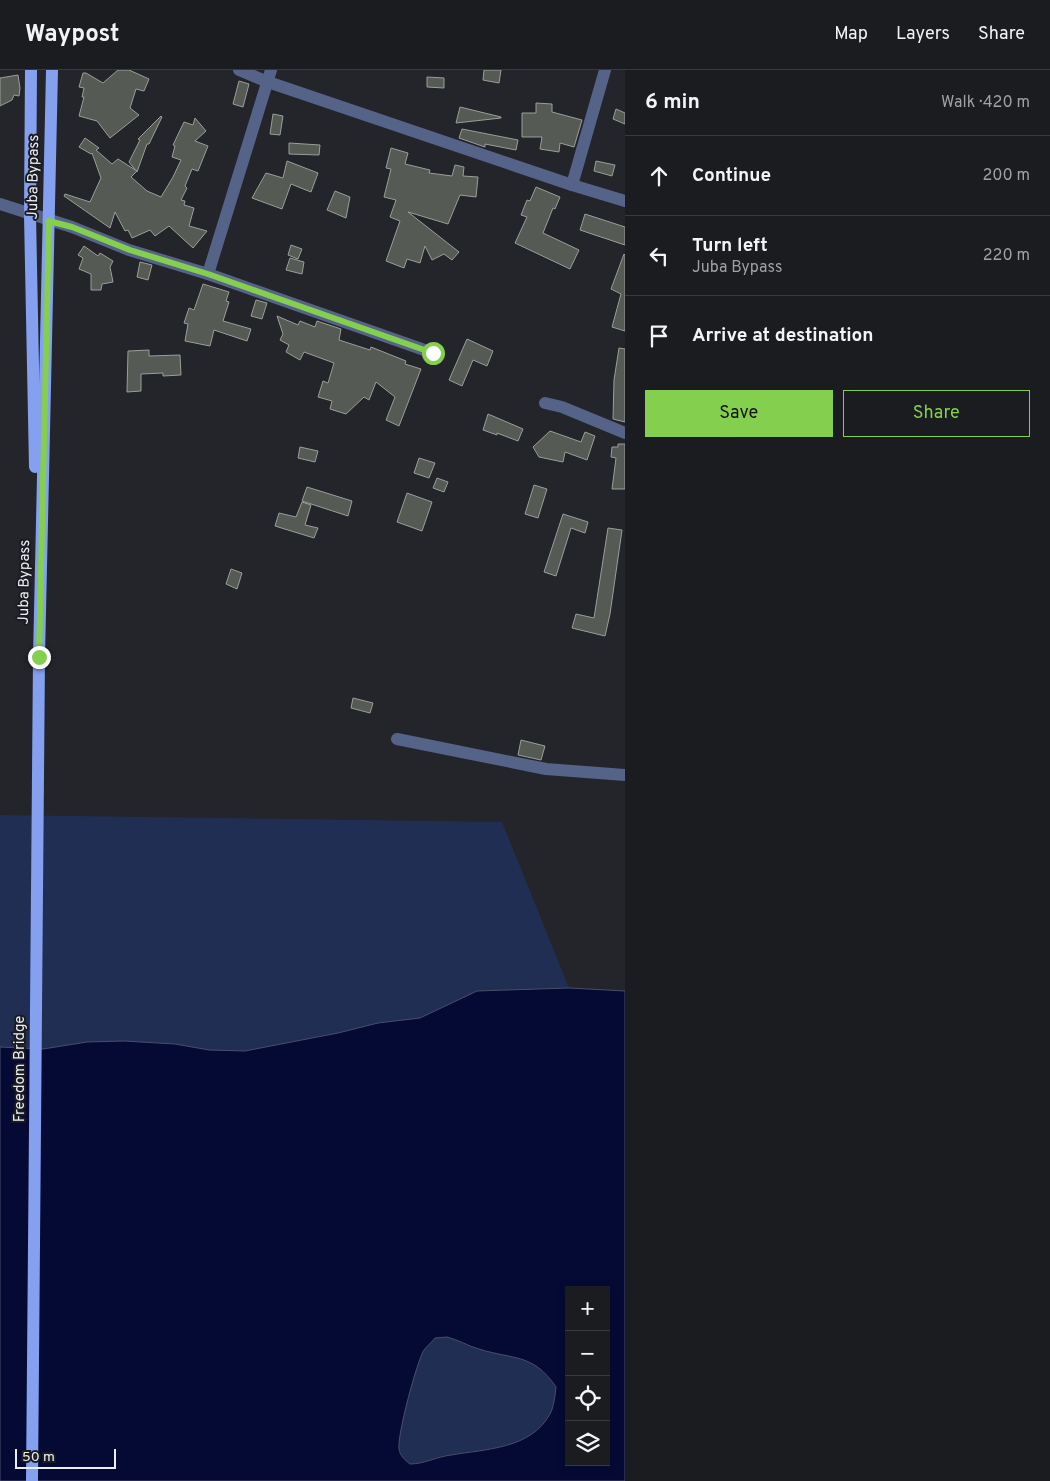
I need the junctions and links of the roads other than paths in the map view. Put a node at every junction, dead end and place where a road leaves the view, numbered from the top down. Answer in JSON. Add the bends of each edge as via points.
{"nodes":[{"id":1,"x":31,"y":70,"type":"edge"},
{"id":2,"x":52,"y":70,"type":"edge"},
{"id":3,"x":239,"y":70,"type":"edge"},
{"id":4,"x":605,"y":70,"type":"edge"},
{"id":5,"x":269,"y":76,"type":"edge"},
{"id":6,"x":572,"y":185,"type":"junction"},
{"id":7,"x":625,"y":200,"type":"edge"},
{"id":8,"x":0,"y":204,"type":"edge"},
{"id":9,"x":30,"y":215,"type":"junction"},
{"id":10,"x":49,"y":221,"type":"junction"},
{"id":11,"x":208,"y":274,"type":"junction"},
{"id":12,"x":433,"y":353,"type":"dead end"},
{"id":13,"x":545,"y":403,"type":"dead end"},
{"id":14,"x":625,"y":433,"type":"edge"},
{"id":15,"x":39,"y":657,"type":"junction"},
{"id":16,"x":397,"y":739,"type":"dead end"},
{"id":17,"x":625,"y":775,"type":"edge"},
{"id":18,"x":32,"y":1481,"type":"edge"}],
"edges":[{"from":1,"to":9,"type":"main road","name":"Juba Bypass"},
{"from":2,"to":10,"type":"main road","name":"Juba Bypass"},
{"from":3,"to":5,"type":"street"},
{"from":4,"to":6,"type":"street"},
{"from":5,"to":6,"type":"street"},
{"from":5,"to":11,"type":"street"},
{"from":6,"to":7,"type":"street"},
{"from":8,"to":9,"type":"street"},
{"from":9,"to":10,"type":"street"},
{"from":9,"to":15,"type":"main road","name":"Juba Bypass"},
{"from":10,"to":11,"type":"street"},
{"from":10,"to":15,"type":"main road","name":"Juba Bypass"},
{"from":11,"to":12,"type":"street"},
{"from":13,"to":14,"type":"street"},
{"from":15,"to":18,"type":"main road","name":"Freedom Bridge"},
{"from":16,"to":17,"type":"street","via":[[546,769]]}]}
